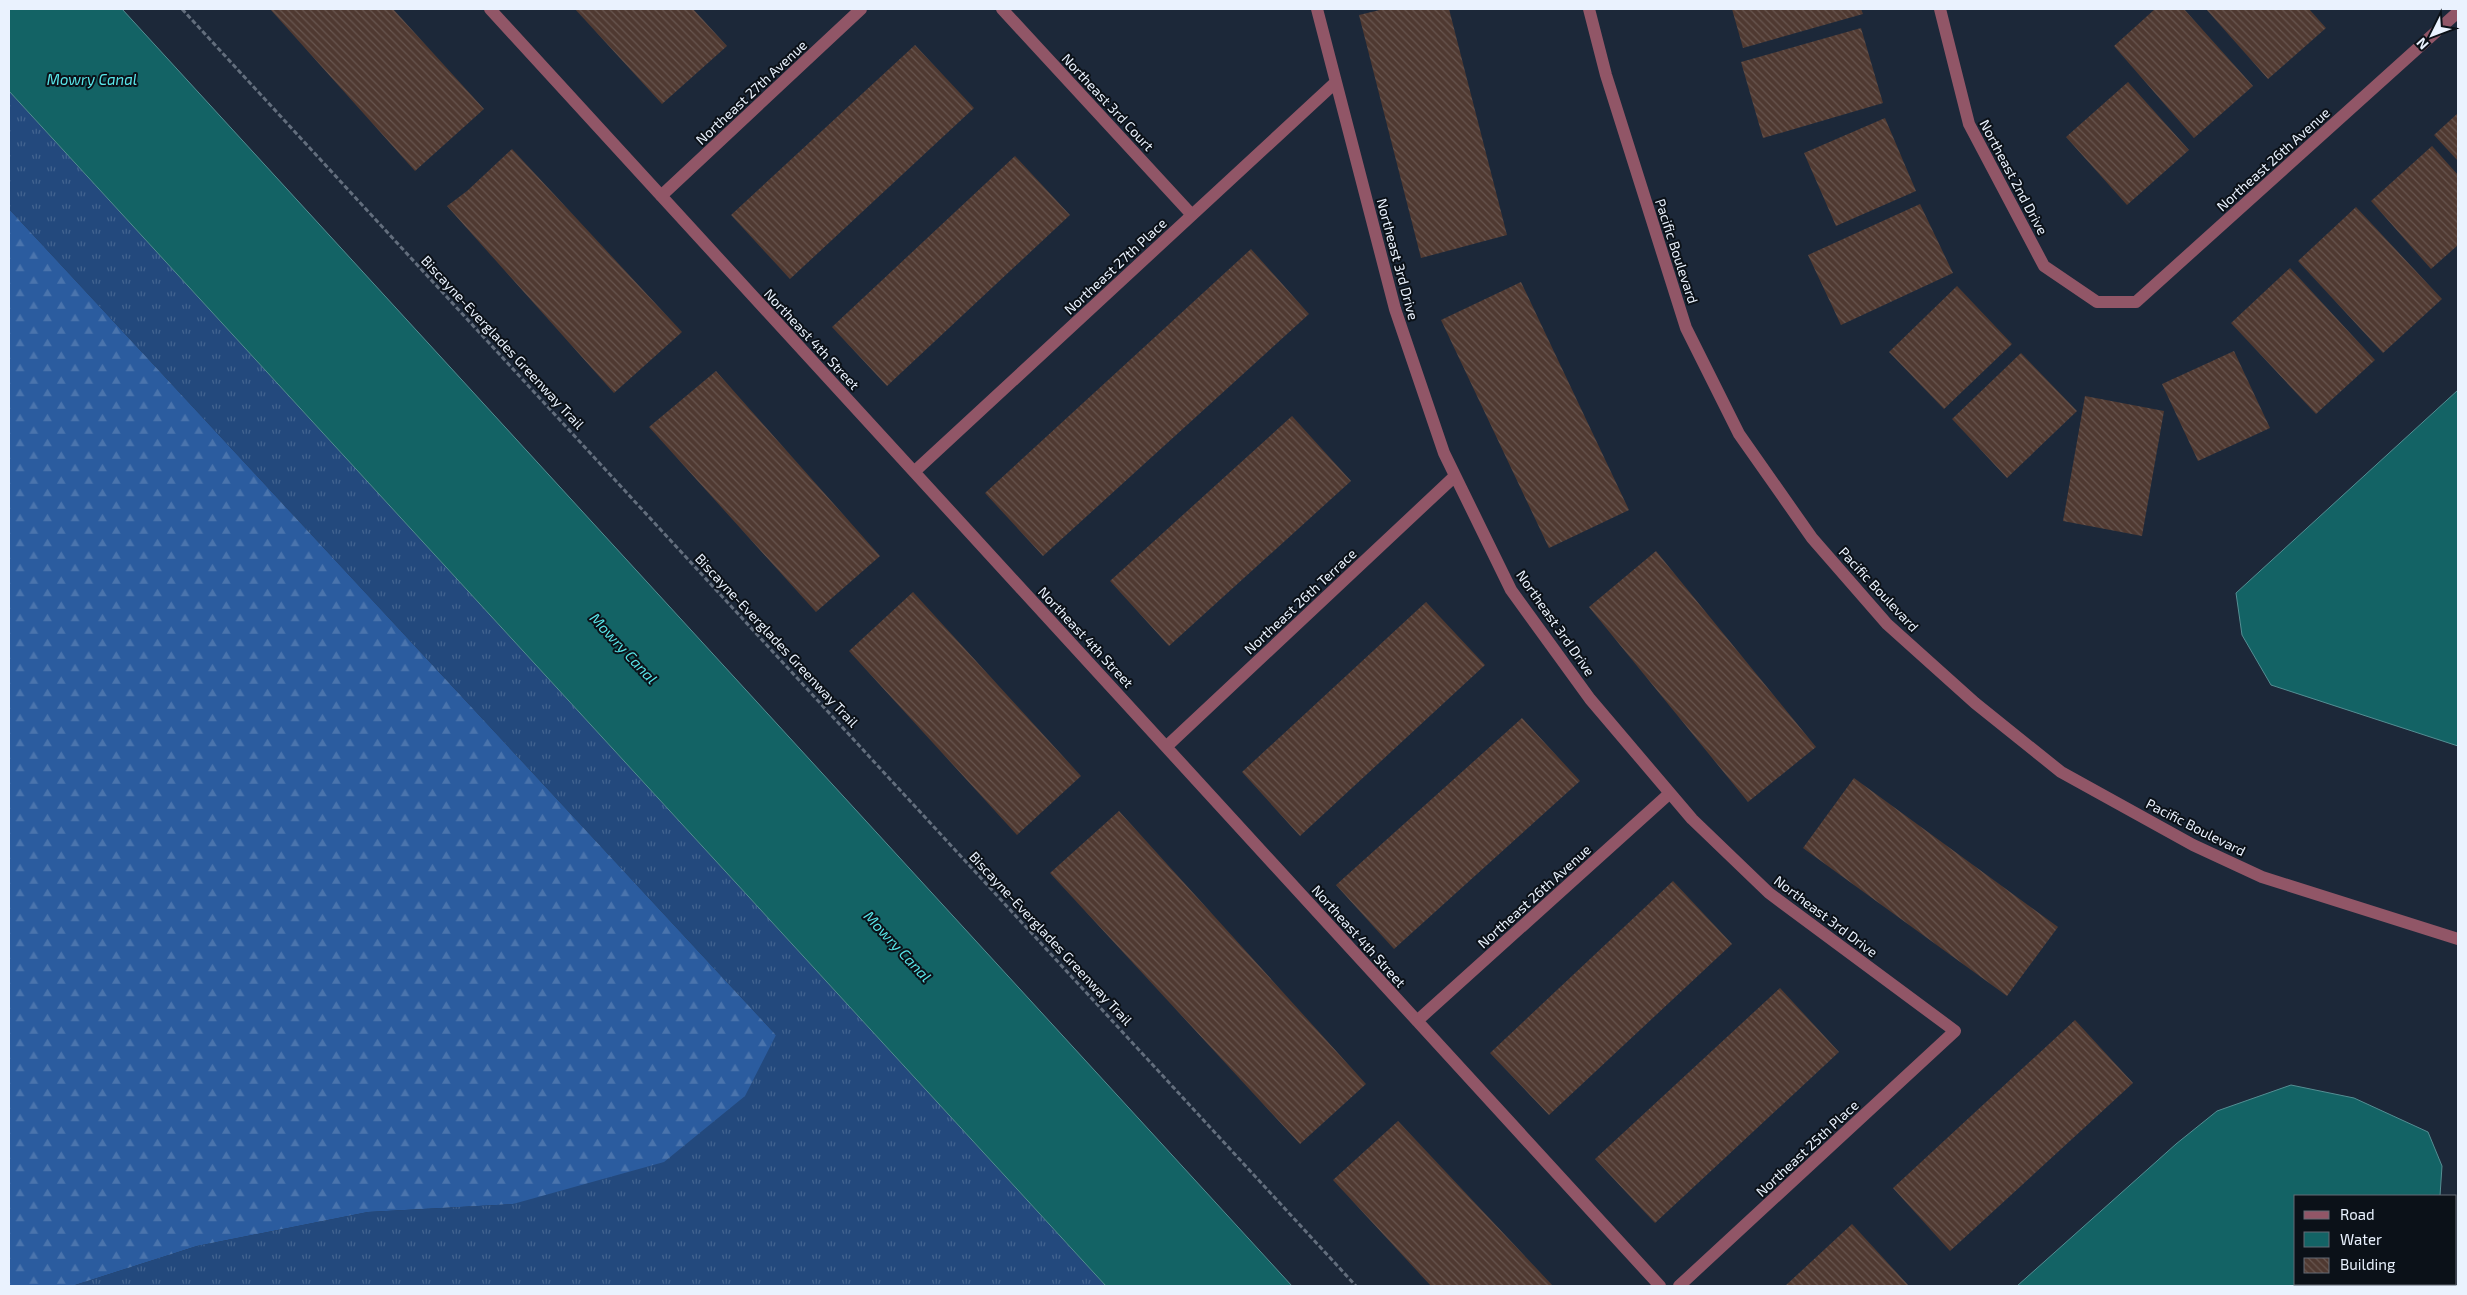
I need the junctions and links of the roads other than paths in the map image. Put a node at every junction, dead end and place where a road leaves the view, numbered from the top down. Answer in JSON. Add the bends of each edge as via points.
{"nodes":[{"id":1,"x":490,"y":9,"type":"edge"},
{"id":2,"x":861,"y":9,"type":"edge"},
{"id":3,"x":1002,"y":9,"type":"edge"},
{"id":4,"x":1317,"y":9,"type":"edge"},
{"id":5,"x":1589,"y":9,"type":"edge"},
{"id":6,"x":1940,"y":9,"type":"edge"},
{"id":7,"x":2458,"y":12,"type":"edge"},
{"id":8,"x":1336,"y":82,"type":"junction"},
{"id":9,"x":661,"y":196,"type":"junction"},
{"id":10,"x":1192,"y":215,"type":"junction"},
{"id":11,"x":2097,"y":302,"type":"joint"},
{"id":12,"x":914,"y":472,"type":"junction"},
{"id":13,"x":1455,"y":476,"type":"junction"},
{"id":14,"x":1166,"y":747,"type":"junction"},
{"id":15,"x":1670,"y":793,"type":"junction"},
{"id":16,"x":2458,"y":939,"type":"edge"},
{"id":17,"x":1417,"y":1021,"type":"junction"},
{"id":18,"x":1955,"y":1031,"type":"joint"},
{"id":19,"x":1660,"y":1286,"type":"edge"},
{"id":20,"x":1679,"y":1286,"type":"edge"}],
"edges":[{"from":1,"to":9,"type":"street","name":"Northeast 4th Street"},
{"from":2,"to":9,"type":"street","name":"Northeast 27th Avenue"},
{"from":3,"to":10,"type":"street","name":"Northeast 3rd Court"},
{"from":4,"to":8,"type":"street","name":"Northeast 3rd Drive"},
{"from":5,"to":16,"type":"street","name":"Pacific Boulevard","via":[[1606,74],[1686,328],[1739,434],[1812,538],[1887,624],[1975,703],[2078,782],[2193,845],[2262,877]]},
{"from":6,"to":11,"type":"street","name":"Northeast 2nd Drive","via":[[1969,124],[2044,266]]},
{"from":7,"to":11,"type":"street","name":"Northeast 26th Avenue","via":[[2136,302]]},
{"from":8,"to":10,"type":"street","name":"Northeast 27th Place"},
{"from":8,"to":13,"type":"street","name":"Northeast 3rd Drive","via":[[1395,309],[1444,453]]},
{"from":9,"to":12,"type":"street","name":"Northeast 4th Street"},
{"from":10,"to":12,"type":"street","name":"Northeast 27th Place"},
{"from":12,"to":14,"type":"street","name":"Northeast 4th Street"},
{"from":13,"to":14,"type":"street","name":"Northeast 26th Terrace"},
{"from":13,"to":15,"type":"street","name":"Northeast 3rd Drive","via":[[1512,590],[1590,699]]},
{"from":14,"to":17,"type":"street","name":"Northeast 4th Street"},
{"from":15,"to":17,"type":"street","name":"Northeast 26th Avenue"},
{"from":15,"to":18,"type":"street","name":"Northeast 3rd Drive","via":[[1692,819],[1769,893]]},
{"from":17,"to":19,"type":"street","name":"Northeast 4th Street"},
{"from":18,"to":20,"type":"street","name":"Northeast 25th Place"}]}
